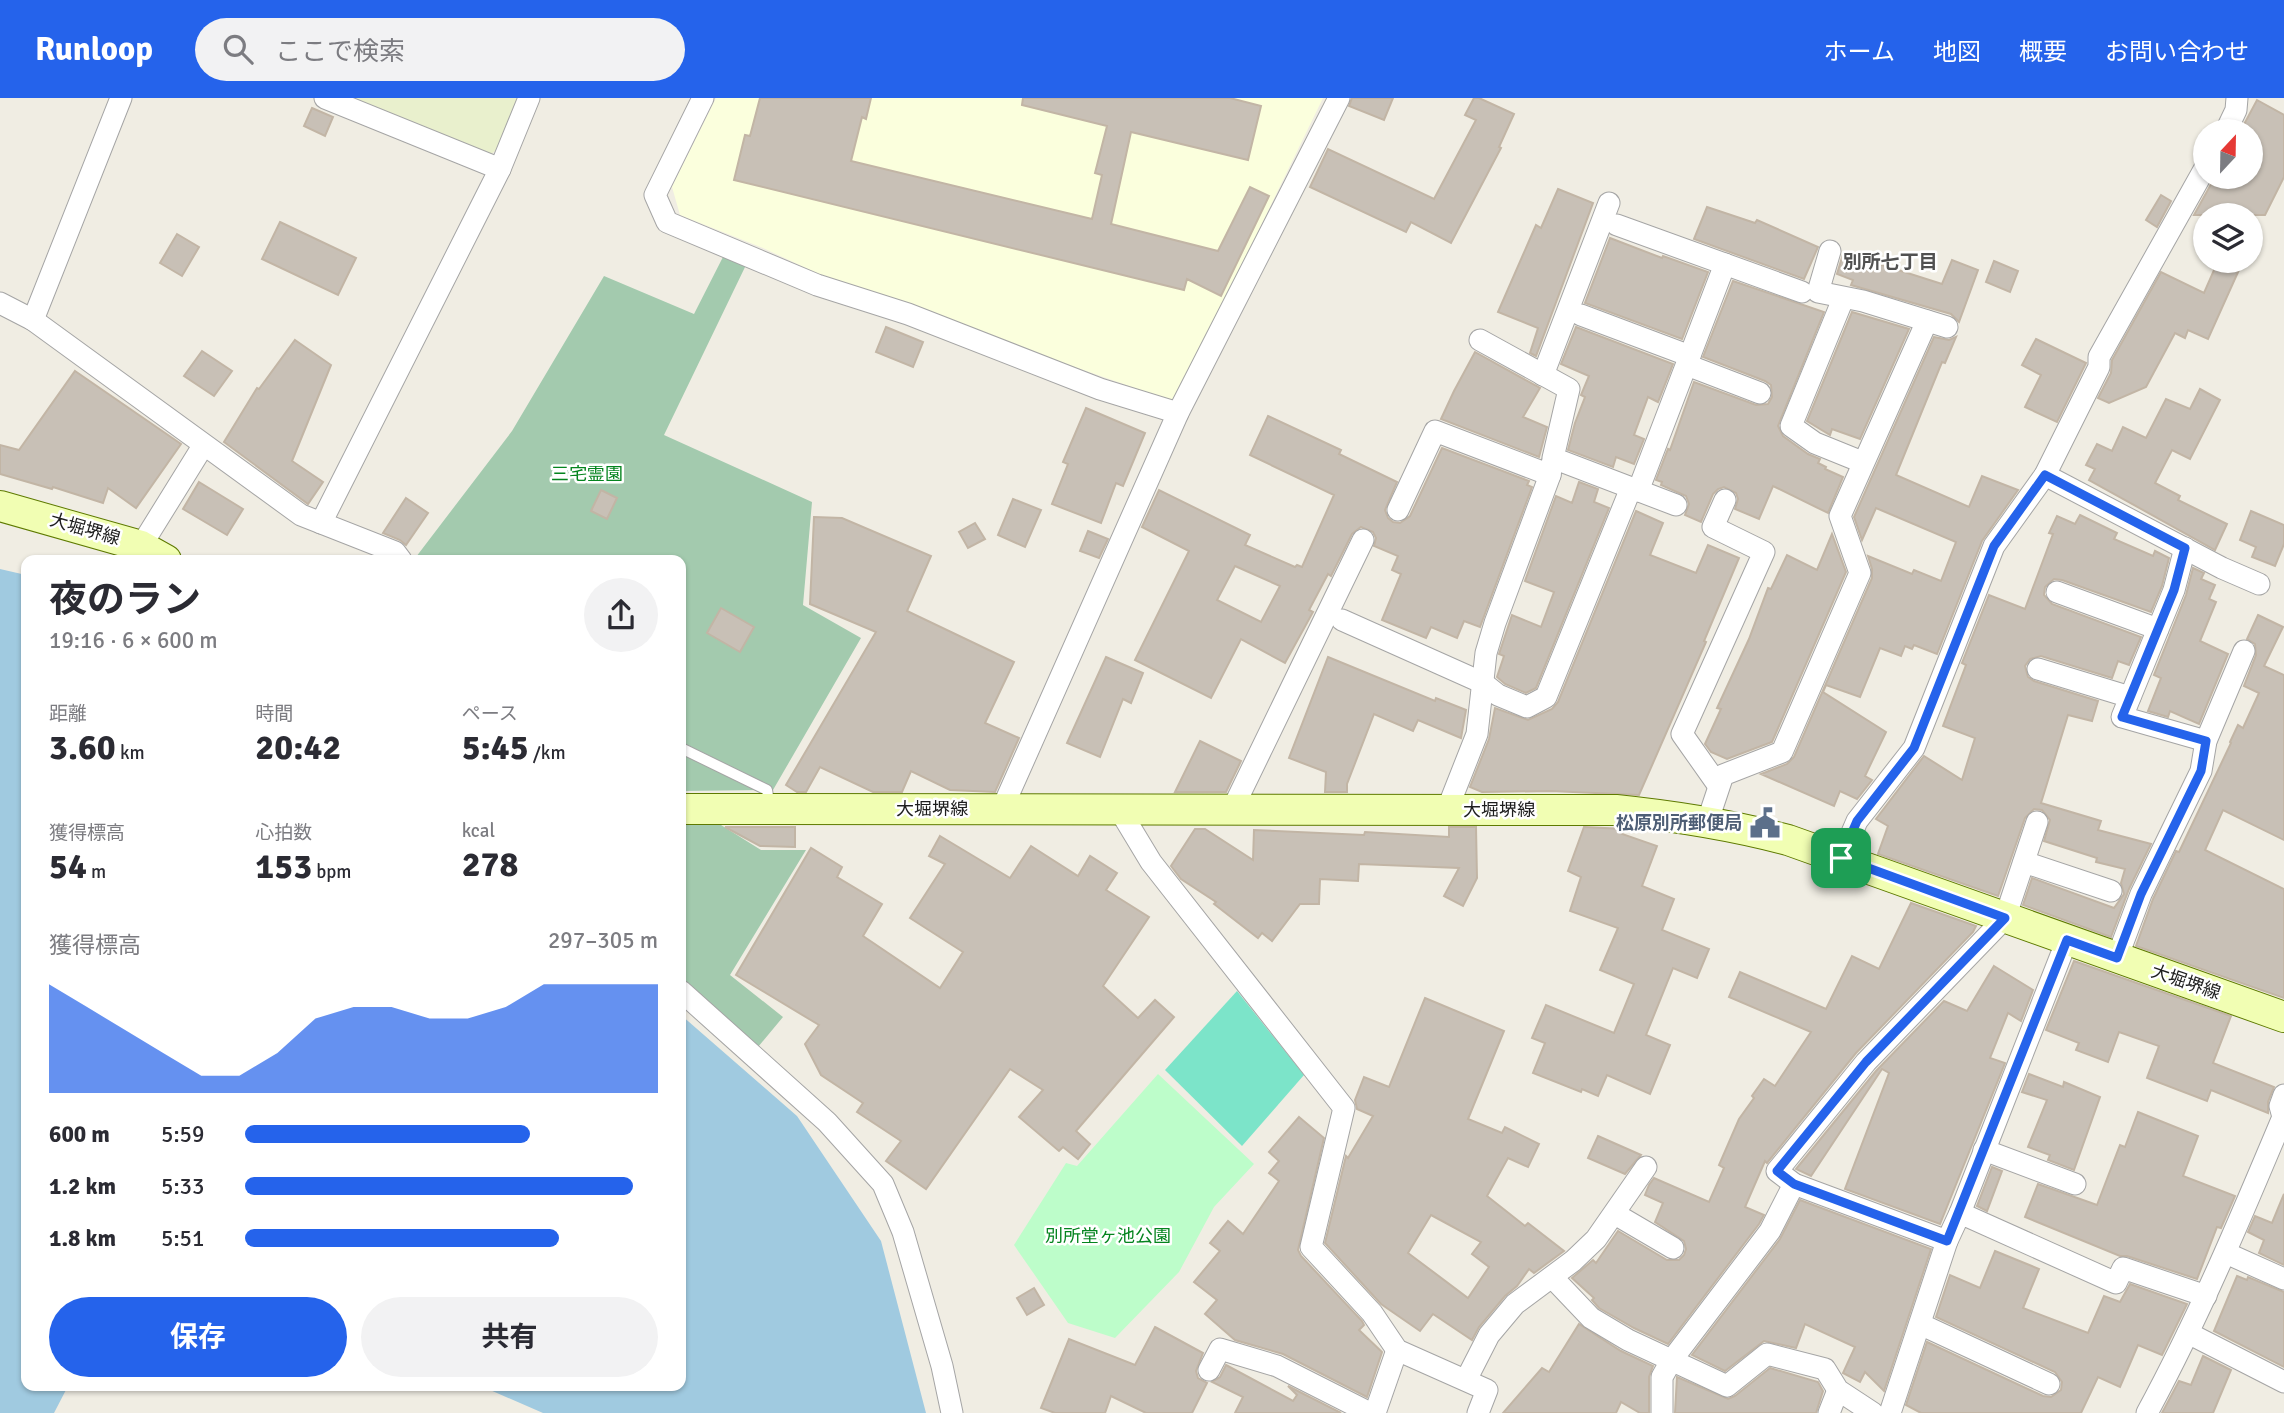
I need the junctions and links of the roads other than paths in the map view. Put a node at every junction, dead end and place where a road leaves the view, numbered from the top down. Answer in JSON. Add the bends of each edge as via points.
{"nodes":[{"id":1,"x":121,"y":98,"type":"edge"},
{"id":2,"x":325,"y":98,"type":"edge"},
{"id":3,"x":529,"y":98,"type":"edge"},
{"id":4,"x":702,"y":98,"type":"edge"},
{"id":5,"x":1339,"y":98,"type":"edge"},
{"id":6,"x":2237,"y":98,"type":"edge"},
{"id":7,"x":2231,"y":119,"type":"edge"},
{"id":8,"x":500,"y":169,"type":"junction"},
{"id":9,"x":2193,"y":189,"type":"edge"},
{"id":10,"x":1609,"y":203,"type":"dead end"},
{"id":11,"x":1617,"y":225,"type":"dead end"},
{"id":12,"x":1830,"y":250,"type":"dead end"},
{"id":13,"x":1725,"y":264,"type":"junction"},
{"id":14,"x":1802,"y":292,"type":"dead end"},
{"id":15,"x":1843,"y":299,"type":"junction"},
{"id":16,"x":0,"y":303,"type":"edge"},
{"id":17,"x":1581,"y":315,"type":"dead end"},
{"id":18,"x":33,"y":320,"type":"junction"},
{"id":19,"x":1480,"y":340,"type":"dead end"},
{"id":20,"x":1688,"y":361,"type":"junction"},
{"id":21,"x":1543,"y":374,"type":"junction"},
{"id":22,"x":1760,"y":393,"type":"dead end"},
{"id":23,"x":1178,"y":413,"type":"junction"},
{"id":24,"x":203,"y":446,"type":"junction"},
{"id":25,"x":1862,"y":462,"type":"junction"},
{"id":26,"x":1551,"y":466,"type":"junction"},
{"id":27,"x":2045,"y":475,"type":"junction"},
{"id":28,"x":1635,"y":489,"type":"junction"},
{"id":29,"x":1725,"y":500,"type":"dead end"},
{"id":30,"x":1676,"y":505,"type":"dead end"},
{"id":31,"x":0,"y":506,"type":"edge"},
{"id":32,"x":1398,"y":510,"type":"dead end"},
{"id":33,"x":321,"y":523,"type":"junction"},
{"id":34,"x":1363,"y":540,"type":"dead end"},
{"id":35,"x":2185,"y":548,"type":"junction"},
{"id":36,"x":154,"y":553,"type":"edge"},
{"id":37,"x":398,"y":555,"type":"edge"},
{"id":38,"x":2259,"y":584,"type":"dead end"},
{"id":39,"x":2057,"y":592,"type":"dead end"},
{"id":40,"x":1342,"y":620,"type":"dead end"},
{"id":41,"x":2158,"y":629,"type":"junction"},
{"id":42,"x":2244,"y":651,"type":"dead end"},
{"id":43,"x":2038,"y":669,"type":"dead end"},
{"id":44,"x":1483,"y":683,"type":"junction"},
{"id":45,"x":2130,"y":697,"type":"junction"},
{"id":46,"x":2206,"y":741,"type":"junction"},
{"id":47,"x":686,"y":750,"type":"edge"},
{"id":48,"x":1718,"y":785,"type":"junction"},
{"id":49,"x":1002,"y":808,"type":"junction"},
{"id":50,"x":686,"y":809,"type":"edge"},
{"id":51,"x":770,"y":809,"type":"junction"},
{"id":52,"x":1119,"y":809,"type":"junction"},
{"id":53,"x":1232,"y":810,"type":"junction"},
{"id":54,"x":1447,"y":810,"type":"junction"},
{"id":55,"x":2037,"y":822,"type":"dead end"},
{"id":56,"x":1707,"y":823,"type":"junction"},
{"id":57,"x":1841,"y":858,"type":"junction"},
{"id":58,"x":2024,"y":862,"type":"junction"},
{"id":59,"x":2111,"y":891,"type":"dead end"},
{"id":60,"x":2005,"y":918,"type":"junction"},
{"id":61,"x":2067,"y":940,"type":"junction"},
{"id":62,"x":2117,"y":958,"type":"junction"},
{"id":63,"x":686,"y":995,"type":"edge"},
{"id":64,"x":2284,"y":1017,"type":"edge"},
{"id":65,"x":2284,"y":1095,"type":"edge"},
{"id":66,"x":1984,"y":1150,"type":"junction"},
{"id":67,"x":1646,"y":1167,"type":"dead end"},
{"id":68,"x":1794,"y":1184,"type":"junction"},
{"id":69,"x":2075,"y":1184,"type":"dead end"},
{"id":70,"x":1959,"y":1213,"type":"junction"},
{"id":71,"x":1615,"y":1214,"type":"junction"},
{"id":72,"x":1947,"y":1241,"type":"junction"},
{"id":73,"x":1673,"y":1248,"type":"dead end"},
{"id":74,"x":2226,"y":1253,"type":"junction"},
{"id":75,"x":1552,"y":1277,"type":"junction"},
{"id":76,"x":2284,"y":1279,"type":"edge"},
{"id":77,"x":2206,"y":1296,"type":"junction"},
{"id":78,"x":1920,"y":1324,"type":"junction"},
{"id":79,"x":2188,"y":1333,"type":"junction"},
{"id":80,"x":1397,"y":1350,"type":"junction"},
{"id":81,"x":1671,"y":1361,"type":"junction"},
{"id":82,"x":1209,"y":1370,"type":"dead end"},
{"id":83,"x":1466,"y":1380,"type":"junction"},
{"id":84,"x":2284,"y":1382,"type":"edge"},
{"id":85,"x":2049,"y":1384,"type":"dead end"},
{"id":86,"x":1838,"y":1390,"type":"junction"},
{"id":87,"x":952,"y":1413,"type":"edge"},
{"id":88,"x":1372,"y":1413,"type":"edge"},
{"id":89,"x":1478,"y":1413,"type":"edge"},
{"id":90,"x":1662,"y":1413,"type":"edge"},
{"id":91,"x":1829,"y":1413,"type":"edge"},
{"id":92,"x":1873,"y":1413,"type":"edge"},
{"id":93,"x":1890,"y":1413,"type":"edge"},
{"id":94,"x":2147,"y":1413,"type":"edge"}],
"edges":[{"from":1,"to":18,"type":"street"},
{"from":2,"to":8,"type":"street"},
{"from":3,"to":8,"type":"street"},
{"from":4,"to":23,"type":"street","via":[[655,195],[667,222],[817,285]]},
{"from":5,"to":23,"type":"street"},
{"from":6,"to":7,"type":"street"},
{"from":8,"to":33,"type":"street"},
{"from":9,"to":27,"type":"street","via":[[2099,357],[2099,367]]},
{"from":10,"to":21,"type":"street"},
{"from":11,"to":13,"type":"street"},
{"from":12,"to":15,"type":"street","via":[[1818,292]]},
{"from":13,"to":14,"type":"street"},
{"from":13,"to":20,"type":"street"},
{"from":15,"to":25,"type":"street","via":[[1791,426],[1815,443]]},
{"from":15,"to":25,"type":"street","via":[[1937,324]]},
{"from":16,"to":18,"type":"street"},
{"from":17,"to":20,"type":"street"},
{"from":18,"to":24,"type":"street"},
{"from":19,"to":21,"type":"street"},
{"from":20,"to":22,"type":"street"},
{"from":20,"to":28,"type":"street"},
{"from":21,"to":26,"type":"street","via":[[1569,388]]},
{"from":23,"to":49,"type":"street"},
{"from":24,"to":33,"type":"street","via":[[301,516]]},
{"from":24,"to":36,"type":"street"},
{"from":25,"to":48,"type":"street","via":[[1840,516],[1860,573],[1782,752],[1723,775]]},
{"from":26,"to":28,"type":"street"},
{"from":26,"to":32,"type":"street","via":[[1435,431]]},
{"from":26,"to":44,"type":"street","via":[[1495,623]]},
{"from":27,"to":35,"type":"street"},
{"from":27,"to":57,"type":"street","via":[[1994,546],[1914,748],[1857,821]]},
{"from":28,"to":30,"type":"street"},
{"from":28,"to":44,"type":"street","via":[[1546,697],[1527,707]]},
{"from":29,"to":48,"type":"street","via":[[1713,527],[1763,552],[1682,734]]},
{"from":31,"to":36,"type":"main road","name":"大堀堺線"},
{"from":33,"to":37,"type":"street"},
{"from":34,"to":53,"type":"street"},
{"from":35,"to":38,"type":"street"},
{"from":35,"to":41,"type":"street"},
{"from":39,"to":41,"type":"street"},
{"from":40,"to":44,"type":"street"},
{"from":41,"to":45,"type":"street"},
{"from":42,"to":46,"type":"street"},
{"from":43,"to":45,"type":"street"},
{"from":44,"to":54,"type":"street","via":[[1477,734]]},
{"from":45,"to":46,"type":"street","via":[[2122,717]]},
{"from":46,"to":62,"type":"street","via":[[2201,771],[2141,894]]},
{"from":47,"to":51,"type":"lane","via":[[767,790]]},
{"from":48,"to":56,"type":"street"},
{"from":49,"to":51,"type":"main road","name":"大堀堺線"},
{"from":49,"to":52,"type":"main road","name":"大堀堺線"},
{"from":50,"to":51,"type":"main road","name":"大堀堺線"},
{"from":52,"to":53,"type":"main road","name":"大堀堺線"},
{"from":52,"to":80,"type":"street","via":[[1151,862],[1344,1108],[1311,1247],[1372,1313]]},
{"from":53,"to":54,"type":"main road","name":"大堀堺線"},
{"from":54,"to":56,"type":"main road","name":"大堀堺線","via":[[1616,810]]},
{"from":55,"to":58,"type":"street"},
{"from":56,"to":57,"type":"main road","name":"大堀堺線","via":[[1757,832]]},
{"from":57,"to":60,"type":"main road","name":"大堀堺線"},
{"from":58,"to":59,"type":"street"},
{"from":58,"to":60,"type":"street"},
{"from":60,"to":61,"type":"main road","name":"大堀堺線"},
{"from":60,"to":68,"type":"street","via":[[1866,1062],[1777,1171]]},
{"from":61,"to":62,"type":"main road","name":"大堀堺線"},
{"from":61,"to":66,"type":"street"},
{"from":62,"to":64,"type":"main road","name":"大堀堺線"},
{"from":63,"to":87,"type":"street","via":[[827,1122],[883,1184],[903,1232]]},
{"from":65,"to":74,"type":"street","via":[[2283,1117]]},
{"from":66,"to":69,"type":"street"},
{"from":66,"to":70,"type":"street"},
{"from":67,"to":71,"type":"street"},
{"from":68,"to":72,"type":"street"},
{"from":68,"to":81,"type":"street","via":[[1770,1231]]},
{"from":70,"to":72,"type":"street"},
{"from":70,"to":77,"type":"street","via":[[2116,1283],[2123,1268]]},
{"from":71,"to":73,"type":"street"},
{"from":71,"to":75,"type":"street","via":[[1596,1239]]},
{"from":72,"to":78,"type":"street"},
{"from":74,"to":76,"type":"street"},
{"from":74,"to":77,"type":"street"},
{"from":75,"to":81,"type":"street","via":[[1591,1318]]},
{"from":75,"to":83,"type":"street","via":[[1515,1304],[1489,1335]]},
{"from":77,"to":79,"type":"street"},
{"from":78,"to":85,"type":"street"},
{"from":78,"to":93,"type":"street"},
{"from":79,"to":84,"type":"street"},
{"from":79,"to":94,"type":"street"},
{"from":80,"to":83,"type":"street"},
{"from":80,"to":88,"type":"street"},
{"from":81,"to":86,"type":"street","via":[[1727,1385],[1767,1354],[1825,1369]]},
{"from":81,"to":90,"type":"street","via":[[1662,1377]]},
{"from":82,"to":88,"type":"street","via":[[1220,1349],[1277,1366]]},
{"from":83,"to":89,"type":"street","via":[[1487,1390]]},
{"from":86,"to":91,"type":"street"},
{"from":86,"to":92,"type":"street"}]}
